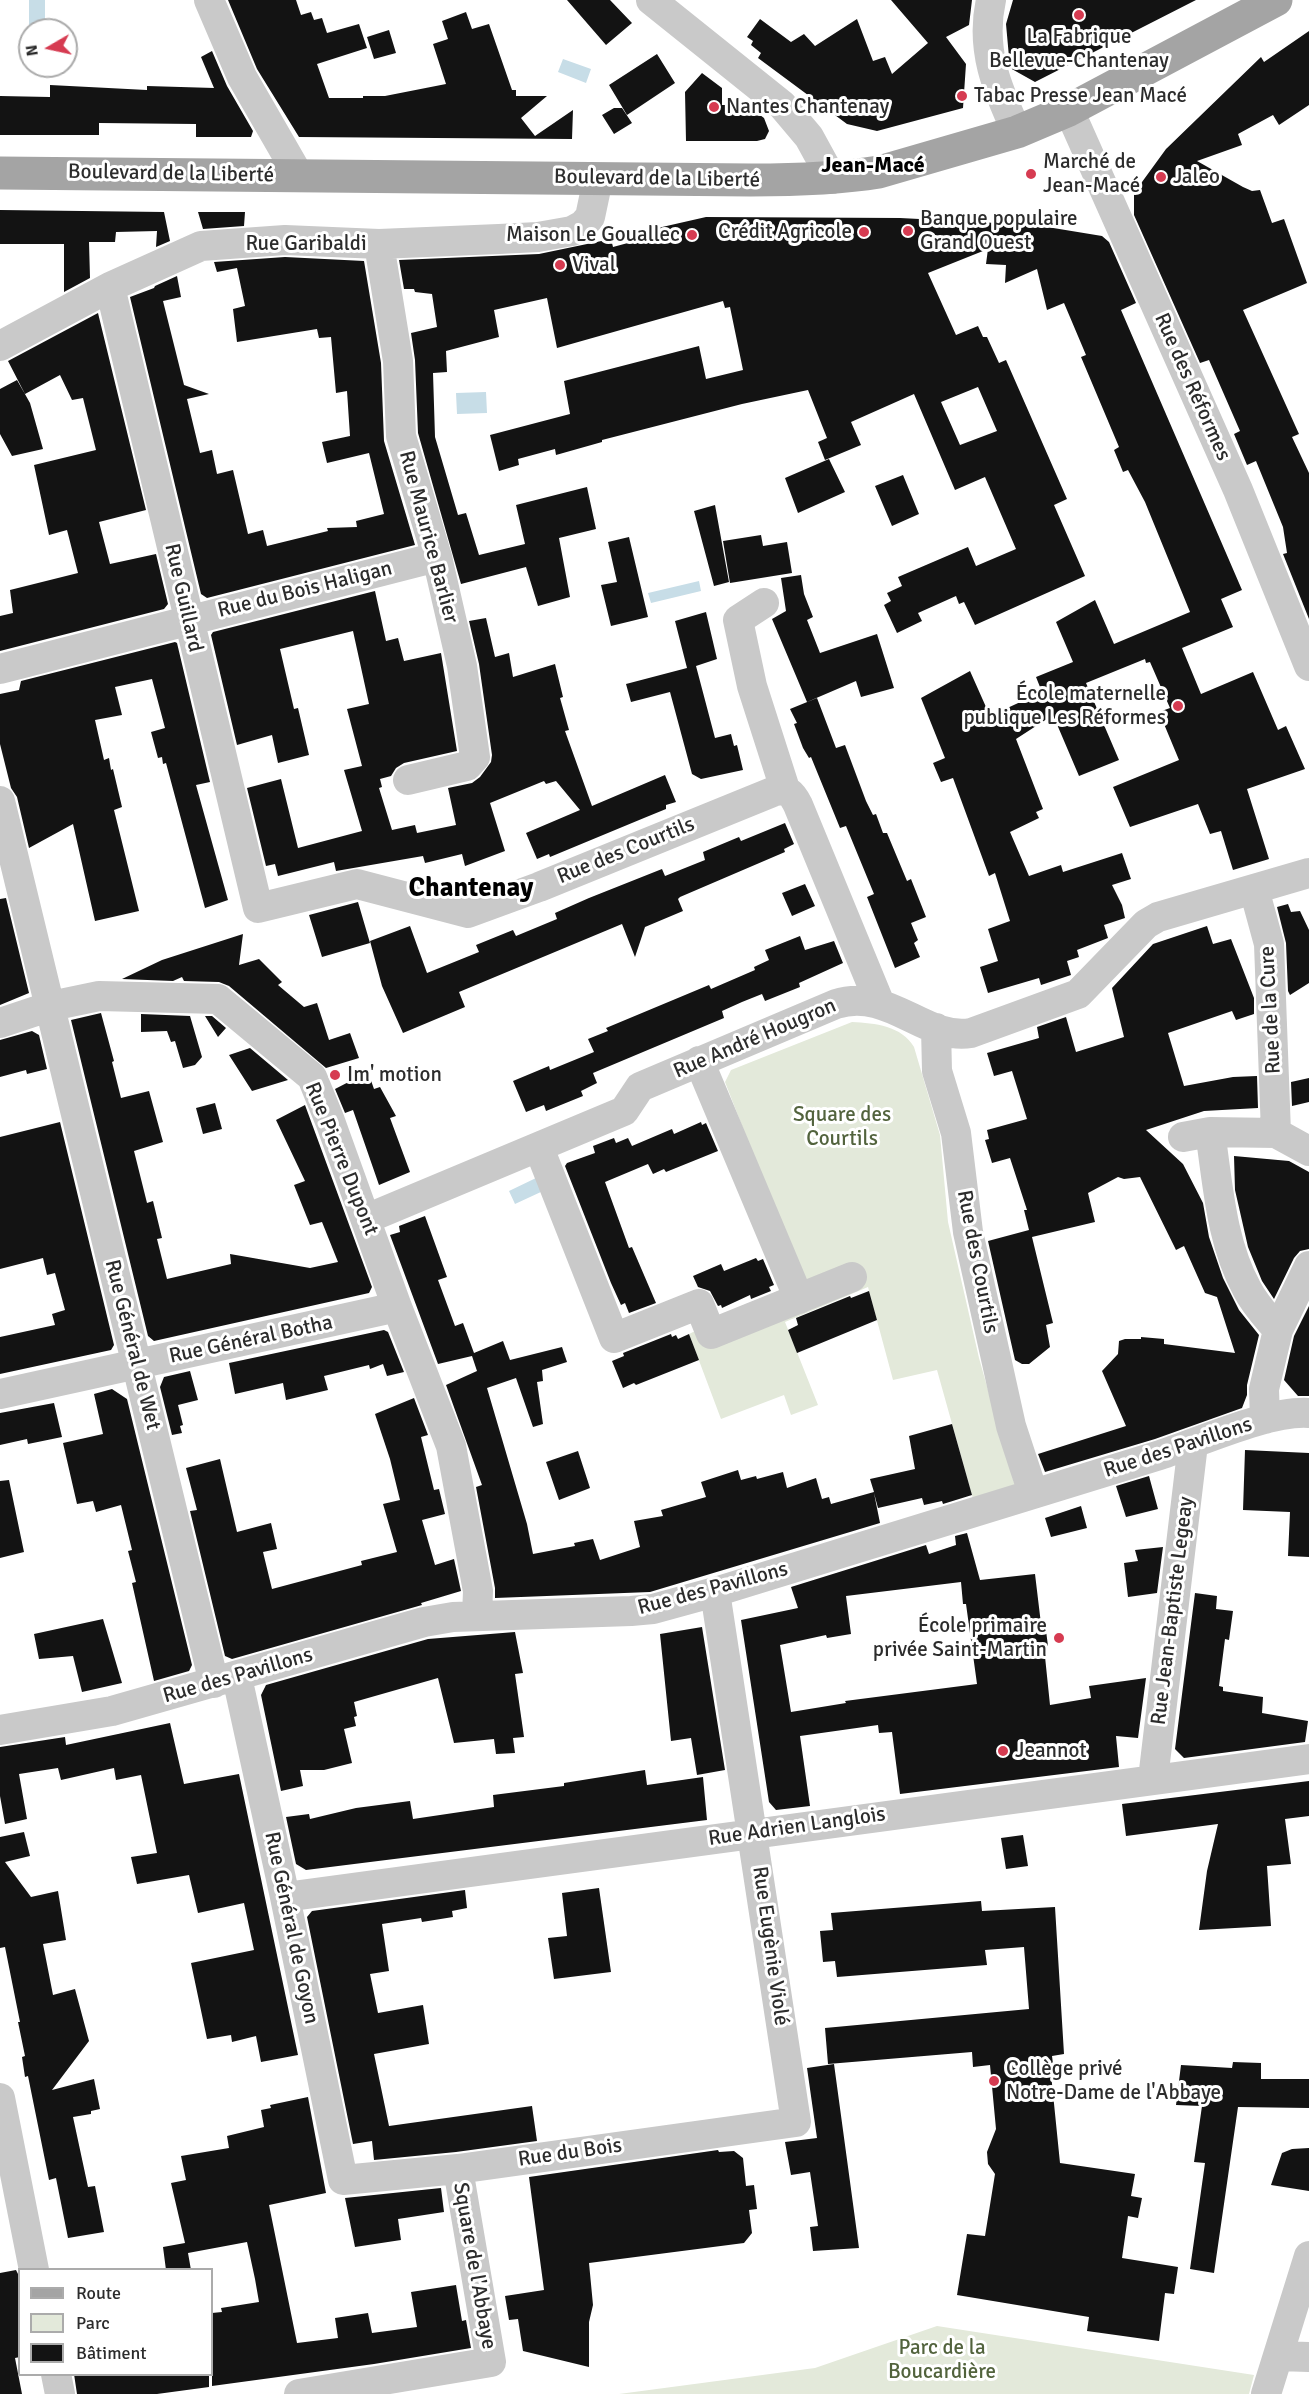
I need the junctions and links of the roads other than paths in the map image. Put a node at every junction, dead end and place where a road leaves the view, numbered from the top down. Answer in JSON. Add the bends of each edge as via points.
{"nodes":[{"id":1,"x":209,"y":0,"type":"edge"},
{"id":2,"x":651,"y":0,"type":"edge"},
{"id":3,"x":991,"y":0,"type":"edge"},
{"id":4,"x":1276,"y":0,"type":"edge"},
{"id":5,"x":1069,"y":110,"type":"junction"},
{"id":6,"x":1017,"y":132,"type":"junction"},
{"id":7,"x":0,"y":173,"type":"edge"},
{"id":8,"x":299,"y":176,"type":"junction"},
{"id":9,"x":598,"y":178,"type":"junction"},
{"id":10,"x":832,"y":178,"type":"junction"},
{"id":11,"x":379,"y":244,"type":"junction"},
{"id":12,"x":110,"y":287,"type":"junction"},
{"id":13,"x":0,"y":346,"type":"edge"},
{"id":14,"x":437,"y":557,"type":"junction"},
{"id":15,"x":764,"y":603,"type":"dead end"},
{"id":16,"x":188,"y":620,"type":"junction"},
{"id":17,"x":1309,"y":666,"type":"edge"},
{"id":18,"x":0,"y":669,"type":"edge"},
{"id":19,"x":408,"y":780,"type":"dead end"},
{"id":20,"x":785,"y":789,"type":"junction"},
{"id":21,"x":0,"y":801,"type":"edge"},
{"id":22,"x":1309,"y":873,"type":"edge"},
{"id":23,"x":1254,"y":889,"type":"junction"},
{"id":24,"x":258,"y":908,"type":"joint"},
{"id":25,"x":880,"y":1004,"type":"junction"},
{"id":26,"x":51,"y":1006,"type":"junction"},
{"id":27,"x":0,"y":1023,"type":"edge"},
{"id":28,"x":936,"y":1028,"type":"junction"},
{"id":29,"x":699,"y":1061,"type":"junction"},
{"id":30,"x":1276,"y":1133,"type":"junction"},
{"id":31,"x":539,"y":1148,"type":"junction"},
{"id":32,"x":1309,"y":1151,"type":"edge"},
{"id":33,"x":366,"y":1219,"type":"junction"},
{"id":34,"x":1309,"y":1266,"type":"edge"},
{"id":35,"x":852,"y":1277,"type":"dead end"},
{"id":36,"x":800,"y":1299,"type":"junction"},
{"id":37,"x":397,"y":1308,"type":"junction"},
{"id":38,"x":1278,"y":1330,"type":"junction"},
{"id":39,"x":137,"y":1365,"type":"junction"},
{"id":40,"x":0,"y":1394,"type":"edge"},
{"id":41,"x":1309,"y":1413,"type":"edge"},
{"id":42,"x":1265,"y":1419,"type":"junction"},
{"id":43,"x":1193,"y":1444,"type":"junction"},
{"id":44,"x":1034,"y":1493,"type":"junction"},
{"id":45,"x":715,"y":1592,"type":"junction"},
{"id":46,"x":477,"y":1616,"type":"junction"},
{"id":47,"x":226,"y":1680,"type":"junction"},
{"id":48,"x":0,"y":1730,"type":"edge"},
{"id":49,"x":1309,"y":1759,"type":"edge"},
{"id":50,"x":1153,"y":1779,"type":"junction"},
{"id":51,"x":753,"y":1832,"type":"junction"},
{"id":52,"x":285,"y":1897,"type":"junction"},
{"id":53,"x":0,"y":2098,"type":"edge"},
{"id":54,"x":796,"y":2122,"type":"joint"},
{"id":55,"x":4,"y":2137,"type":"edge"},
{"id":56,"x":458,"y":2169,"type":"junction"},
{"id":57,"x":343,"y":2180,"type":"joint"},
{"id":58,"x":1309,"y":2256,"type":"edge"},
{"id":59,"x":34,"y":2268,"type":"edge"},
{"id":60,"x":1278,"y":2356,"type":"junction"},
{"id":61,"x":1309,"y":2357,"type":"edge"},
{"id":62,"x":56,"y":2376,"type":"edge"},
{"id":63,"x":60,"y":2394,"type":"edge"},
{"id":64,"x":299,"y":2394,"type":"edge"},
{"id":65,"x":1266,"y":2394,"type":"edge"}],
"edges":[{"from":1,"to":8,"type":"street","via":[[242,77]]},
{"from":2,"to":10,"type":"street","via":[[782,105],[809,137]]},
{"from":3,"to":6,"type":"street","via":[[987,16],[994,78]]},
{"from":4,"to":5,"type":"main road","name":"Boulevard de la Liberté"},
{"from":5,"to":6,"type":"main road","name":"Boulevard de la Liberté"},
{"from":5,"to":17,"type":"street","name":"Rue des Réformes","via":[[1238,490]]},
{"from":6,"to":10,"type":"main road","name":"Boulevard de la Liberté","via":[[879,171]]},
{"from":7,"to":8,"type":"main road","name":"Boulevard de la Liberté"},
{"from":8,"to":9,"type":"main road","name":"Boulevard de la Liberté"},
{"from":9,"to":10,"type":"main road","name":"Boulevard de la Liberté"},
{"from":9,"to":11,"type":"street","name":"Rue Garibaldi","via":[[590,217],[572,231],[538,237]]},
{"from":11,"to":12,"type":"street","name":"Rue Garibaldi","via":[[285,240],[201,246]]},
{"from":11,"to":14,"type":"street","name":"Rue Maurice Barlier","via":[[398,361],[401,436]]},
{"from":12,"to":13,"type":"street","name":"Rue Garibaldi"},
{"from":12,"to":16,"type":"street","name":"Rue Guillard"},
{"from":14,"to":16,"type":"street","name":"Rue du Bois Haligan"},
{"from":14,"to":19,"type":"street","name":"Rue Maurice Barlier","via":[[462,666],[475,757],[467,766]]},
{"from":15,"to":20,"type":"street","via":[[738,620],[752,686]]},
{"from":16,"to":18,"type":"street","name":"Rue du Bois Haligan"},
{"from":16,"to":24,"type":"street","name":"Rue Guillard"},
{"from":20,"to":24,"type":"street","name":"Rue des Courtils","via":[[468,913],[357,884]]},
{"from":20,"to":25,"type":"street","via":[[793,794],[798,805]]},
{"from":21,"to":26,"type":"street"},
{"from":22,"to":23,"type":"street","name":"Rue André Hougron"},
{"from":23,"to":28,"type":"street","name":"Rue André Hougron","via":[[1146,924],[1078,994],[971,1033],[953,1034]]},
{"from":23,"to":30,"type":"street","name":"Rue de la Cure","via":[[1269,944]]},
{"from":25,"to":28,"type":"street","name":"Rue André Hougron"},
{"from":25,"to":29,"type":"street","name":"Rue André Hougron","via":[[861,999],[844,1001]]},
{"from":26,"to":27,"type":"street","name":"Rue Pierre Dupont"},
{"from":26,"to":33,"type":"street","name":"Rue Pierre Dupont","via":[[99,996],[218,999],[312,1077]]},
{"from":26,"to":39,"type":"street","name":"Rue Général de Wet"},
{"from":28,"to":44,"type":"street","name":"Rue des Courtils","via":[[937,1071],[956,1133],[968,1232],[1011,1426]]},
{"from":29,"to":31,"type":"street","name":"Rue André Hougron","via":[[640,1087],[624,1112]]},
{"from":29,"to":36,"type":"street"},
{"from":30,"to":32,"type":"street"},
{"from":30,"to":38,"type":"street","via":[[1196,1135],[1240,1274],[1258,1307]]},
{"from":31,"to":33,"type":"street","name":"Rue André Hougron"},
{"from":31,"to":36,"type":"street","via":[[614,1338],[699,1305],[711,1334]]},
{"from":33,"to":37,"type":"street","name":"Rue Pierre Dupont"},
{"from":34,"to":38,"type":"street"},
{"from":35,"to":36,"type":"street"},
{"from":37,"to":39,"type":"street","name":"Rue Général Botha"},
{"from":37,"to":46,"type":"street","name":"Rue Pierre Dupont","via":[[452,1446],[478,1592]]},
{"from":38,"to":42,"type":"street","via":[[1264,1389]]},
{"from":39,"to":40,"type":"street","name":"Rue Général Botha"},
{"from":39,"to":47,"type":"street","name":"Rue Général de Wet"},
{"from":41,"to":42,"type":"street","name":"Rue des Pavillons"},
{"from":42,"to":43,"type":"street","name":"Rue des Pavillons"},
{"from":43,"to":44,"type":"street","name":"Rue des Pavillons"},
{"from":43,"to":50,"type":"street","name":"Rue Jean-Baptiste Legeay"},
{"from":44,"to":45,"type":"street","name":"Rue des Pavillons"},
{"from":45,"to":46,"type":"street","name":"Rue des Pavillons","via":[[652,1609]]},
{"from":45,"to":51,"type":"street","name":"Rue Eugènie Violé"},
{"from":46,"to":47,"type":"street","name":"Rue des Pavillons","via":[[424,1622]]},
{"from":47,"to":48,"type":"street","name":"Rue des Pavillons","via":[[112,1711]]},
{"from":47,"to":52,"type":"street","name":"Rue Général de Goyon"},
{"from":49,"to":50,"type":"street","name":"Rue Adrien Langlois"},
{"from":50,"to":51,"type":"street","name":"Rue Adrien Langlois"},
{"from":51,"to":52,"type":"street","name":"Rue Adrien Langlois"},
{"from":51,"to":54,"type":"street","name":"Rue Eugènie Violé"},
{"from":52,"to":57,"type":"street","name":"Rue Général de Goyon"},
{"from":53,"to":55,"type":"street"},
{"from":54,"to":56,"type":"street","name":"Rue du Bois"},
{"from":55,"to":59,"type":"street"},
{"from":56,"to":57,"type":"street","name":"Rue du Bois"},
{"from":56,"to":64,"type":"street","name":"Square de l'Abbaye","via":[[491,2362]]},
{"from":58,"to":60,"type":"street"},
{"from":60,"to":61,"type":"street"},
{"from":60,"to":65,"type":"street"},
{"from":62,"to":63,"type":"street"}]}
